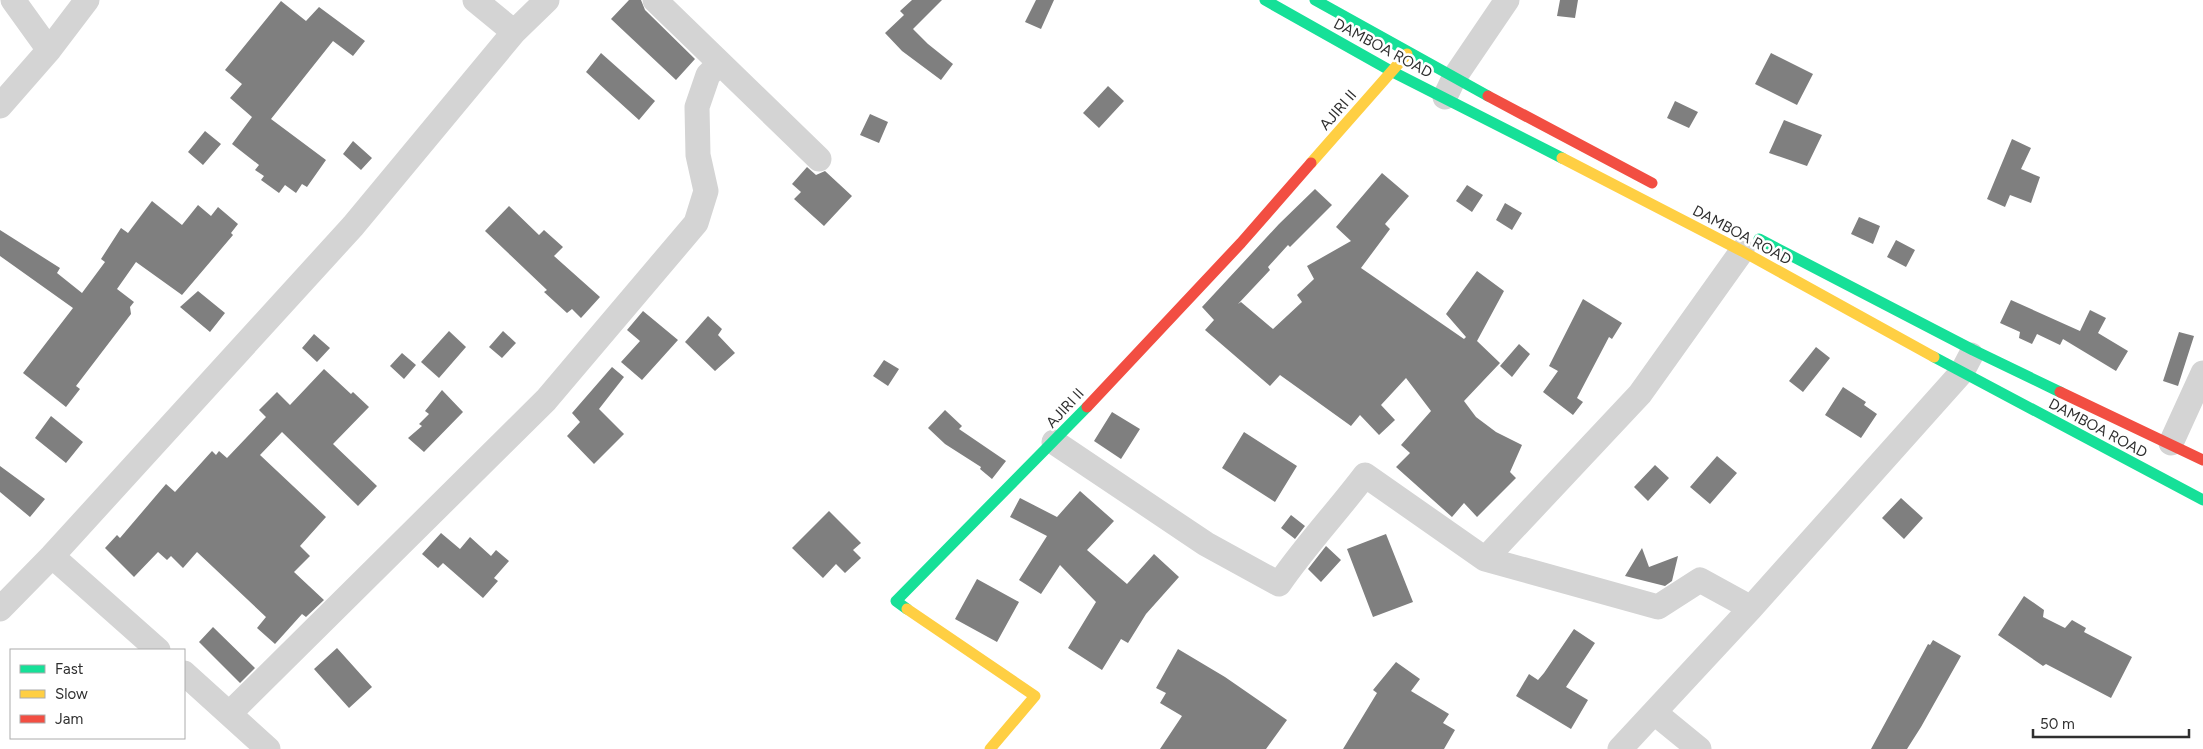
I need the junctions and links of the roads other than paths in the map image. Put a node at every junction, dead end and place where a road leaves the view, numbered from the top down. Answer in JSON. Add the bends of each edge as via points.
{"nodes":[{"id":1,"x":13,"y":0,"type":"edge"},
{"id":2,"x":87,"y":0,"type":"edge"},
{"id":3,"x":475,"y":0,"type":"edge"},
{"id":4,"x":547,"y":0,"type":"edge"},
{"id":5,"x":655,"y":0,"type":"edge"},
{"id":6,"x":1265,"y":0,"type":"edge"},
{"id":7,"x":1315,"y":0,"type":"edge"},
{"id":8,"x":1507,"y":0,"type":"edge"},
{"id":9,"x":514,"y":32,"type":"junction"},
{"id":10,"x":49,"y":50,"type":"junction"},
{"id":11,"x":1408,"y":53,"type":"junction"},
{"id":12,"x":720,"y":63,"type":"junction"},
{"id":13,"x":1392,"y":71,"type":"junction"},
{"id":14,"x":1449,"y":88,"type":"junction"},
{"id":15,"x":0,"y":106,"type":"edge"},
{"id":16,"x":819,"y":159,"type":"dead end"},
{"id":17,"x":1660,"y":187,"type":"dead end"},
{"id":18,"x":1744,"y":242,"type":"junction"},
{"id":19,"x":1973,"y":350,"type":"junction"},
{"id":20,"x":1962,"y":372,"type":"junction"},
{"id":21,"x":2203,"y":372,"type":"edge"},
{"id":22,"x":1054,"y":442,"type":"junction"},
{"id":23,"x":2171,"y":443,"type":"junction"},
{"id":24,"x":2203,"y":460,"type":"edge"},
{"id":25,"x":2203,"y":500,"type":"edge"},
{"id":26,"x":52,"y":556,"type":"junction"},
{"id":27,"x":1485,"y":559,"type":"junction"},
{"id":28,"x":1751,"y":608,"type":"junction"},
{"id":29,"x":0,"y":609,"type":"edge"},
{"id":30,"x":157,"y":649,"type":"edge"},
{"id":31,"x":185,"y":674,"type":"edge"},
{"id":32,"x":230,"y":713,"type":"junction"},
{"id":33,"x":1655,"y":713,"type":"junction"},
{"id":34,"x":268,"y":749,"type":"edge"},
{"id":35,"x":990,"y":749,"type":"edge"},
{"id":36,"x":1620,"y":749,"type":"edge"},
{"id":37,"x":1699,"y":749,"type":"edge"}],
"edges":[{"from":1,"to":10,"type":"street"},
{"from":2,"to":10,"type":"street"},
{"from":3,"to":9,"type":"street"},
{"from":4,"to":9,"type":"street"},
{"from":5,"to":12,"type":"street"},
{"from":6,"to":13,"type":"main road","name":"DAMBOA ROAD"},
{"from":7,"to":11,"type":"main road","name":"DAMBOA ROAD"},
{"from":8,"to":14,"type":"street"},
{"from":9,"to":26,"type":"street","via":[[353,226]]},
{"from":10,"to":15,"type":"street"},
{"from":11,"to":13,"type":"main road","name":"AJIRI II"},
{"from":11,"to":14,"type":"main road","name":"DAMBOA ROAD"},
{"from":12,"to":16,"type":"street"},
{"from":12,"to":32,"type":"street","via":[[708,75],[697,107],[698,155],[706,191],[696,223],[546,400]]},
{"from":13,"to":14,"type":"main road","name":"DAMBOA ROAD"},
{"from":13,"to":22,"type":"main road","name":"AJIRI II","via":[[1241,243]]},
{"from":14,"to":17,"type":"main road","name":"DAMBOA ROAD"},
{"from":14,"to":18,"type":"main road","name":"DAMBOA ROAD"},
{"from":18,"to":19,"type":"main road","name":"DAMBOA ROAD"},
{"from":18,"to":20,"type":"main road","name":"DAMBOA ROAD"},
{"from":18,"to":27,"type":"street","via":[[1640,394]]},
{"from":19,"to":20,"type":"street"},
{"from":19,"to":23,"type":"main road","name":"DAMBOA ROAD"},
{"from":20,"to":25,"type":"main road","name":"DAMBOA ROAD"},
{"from":20,"to":28,"type":"street"},
{"from":21,"to":23,"type":"street"},
{"from":22,"to":27,"type":"street","via":[[1206,544],[1279,584],[1302,550],[1335,515],[1365,475]]},
{"from":22,"to":35,"type":"main road","name":"AJIRI II","via":[[896,601],[1035,696]]},
{"from":23,"to":24,"type":"main road","name":"DAMBOA ROAD"},
{"from":26,"to":29,"type":"street"},
{"from":26,"to":30,"type":"street"},
{"from":27,"to":28,"type":"street","via":[[1658,606],[1700,580]]},
{"from":28,"to":33,"type":"street"},
{"from":31,"to":32,"type":"street"},
{"from":32,"to":34,"type":"street"},
{"from":33,"to":36,"type":"street"},
{"from":33,"to":37,"type":"street"}]}
